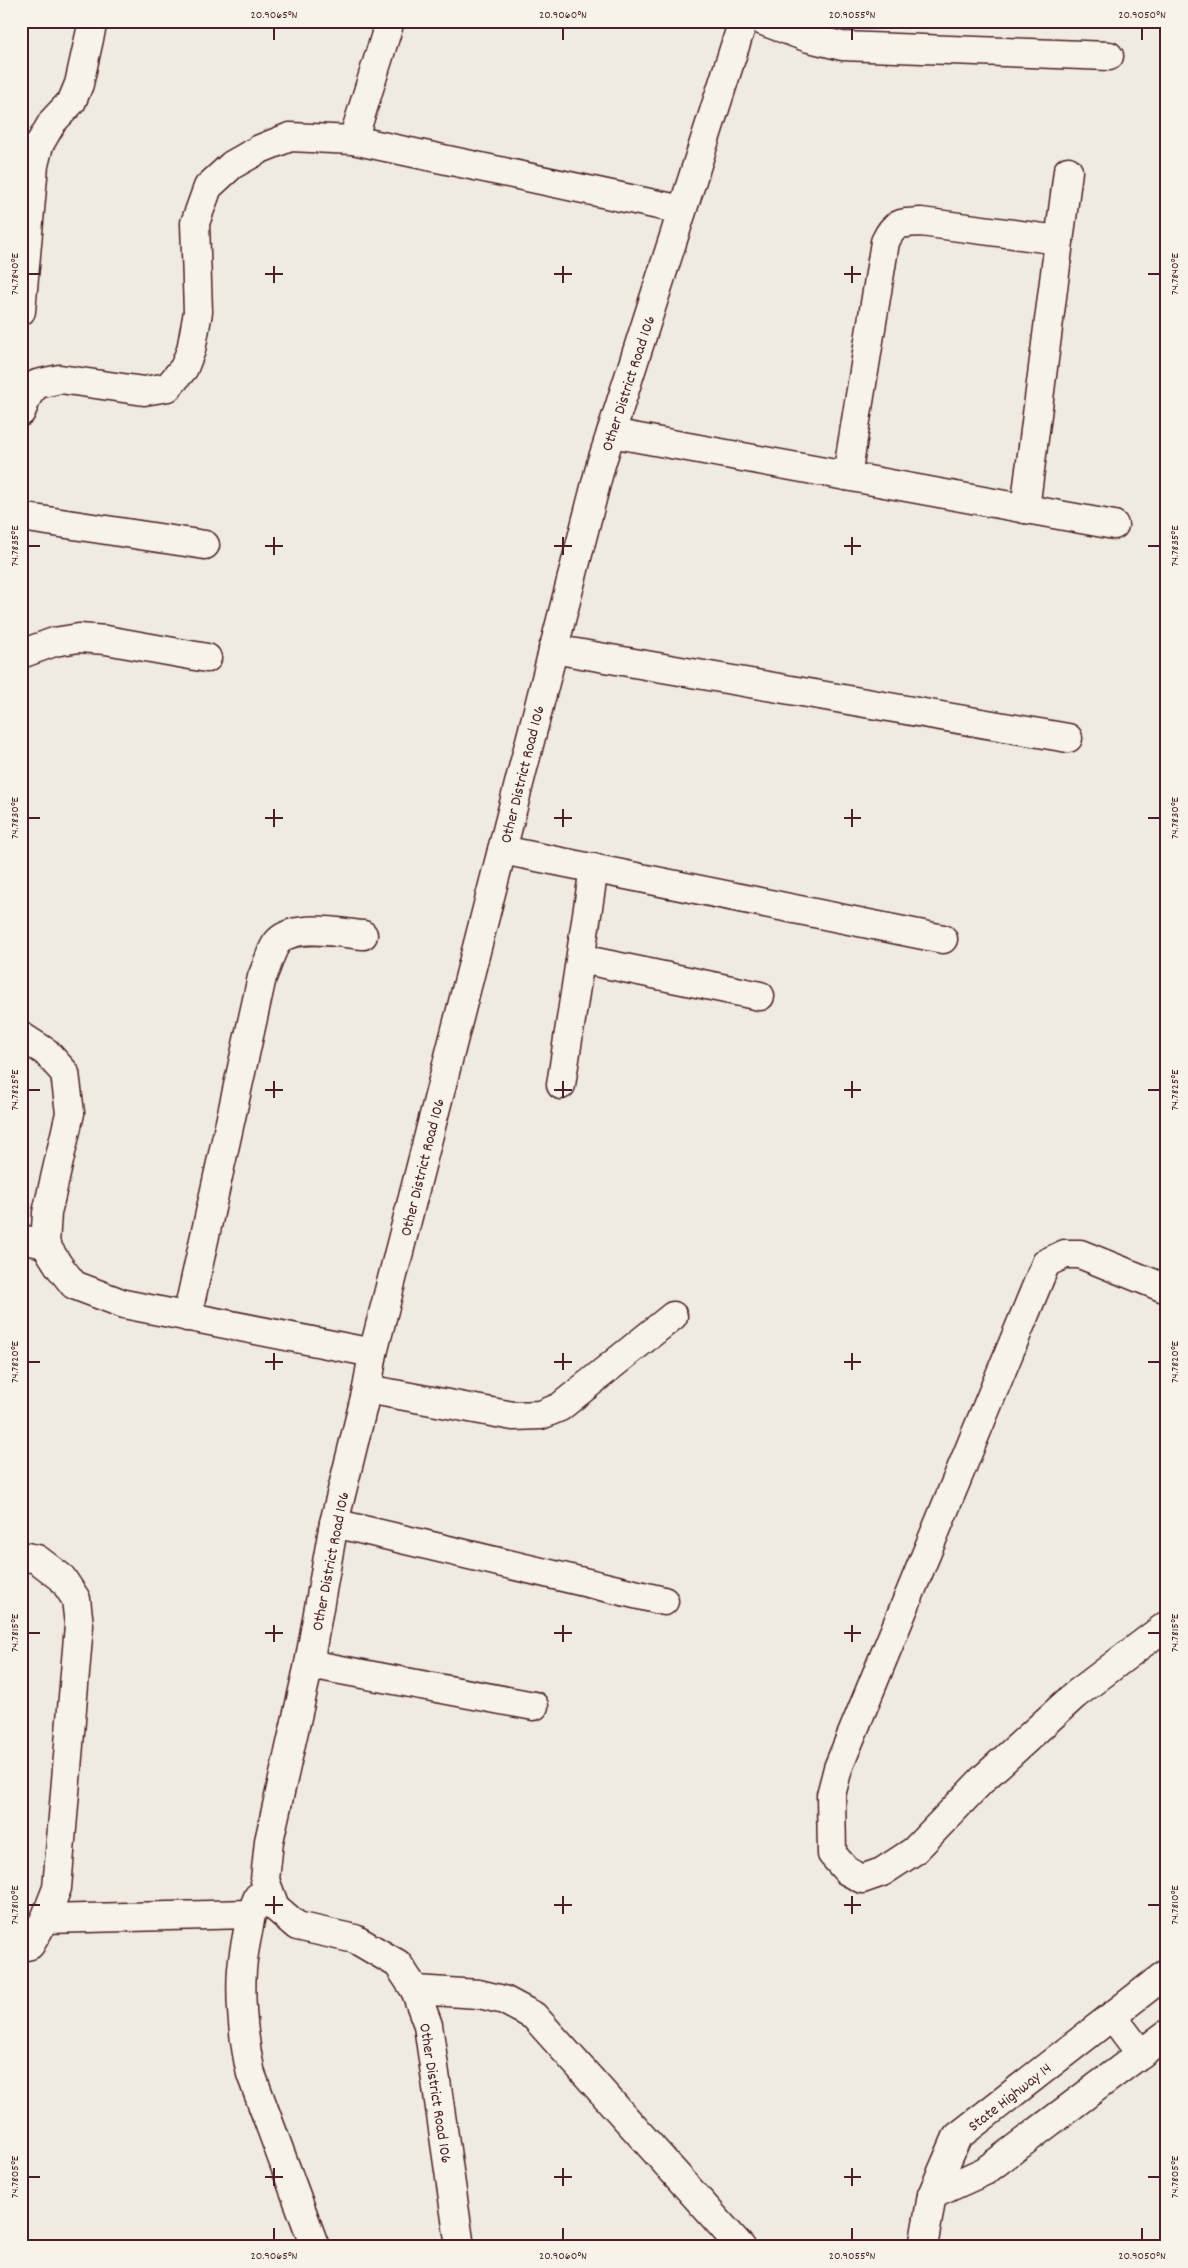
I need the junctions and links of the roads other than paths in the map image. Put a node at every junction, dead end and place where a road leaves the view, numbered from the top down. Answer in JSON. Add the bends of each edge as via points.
{"nodes":[{"id":1,"x":93,"y":21,"type":"edge"},
{"id":2,"x":390,"y":21,"type":"edge"},
{"id":3,"x":743,"y":21,"type":"edge"},
{"id":4,"x":763,"y":21,"type":"edge"},
{"id":5,"x":1109,"y":56,"type":"dead end"},
{"id":6,"x":353,"y":140,"type":"junction"},
{"id":7,"x":1068,"y":171,"type":"dead end"},
{"id":8,"x":682,"y":210,"type":"junction"},
{"id":9,"x":1059,"y":240,"type":"junction"},
{"id":10,"x":21,"y":311,"type":"edge"},
{"id":11,"x":21,"y":412,"type":"edge"},
{"id":12,"x":611,"y":432,"type":"junction"},
{"id":13,"x":847,"y":476,"type":"junction"},
{"id":14,"x":1025,"y":509,"type":"junction"},
{"id":15,"x":21,"y":517,"type":"edge"},
{"id":16,"x":1114,"y":525,"type":"dead end"},
{"id":17,"x":205,"y":545,"type":"dead end"},
{"id":18,"x":553,"y":649,"type":"junction"},
{"id":19,"x":21,"y":654,"type":"edge"},
{"id":20,"x":208,"y":658,"type":"dead end"},
{"id":21,"x":1068,"y":738,"type":"dead end"},
{"id":22,"x":502,"y":850,"type":"junction"},
{"id":23,"x":594,"y":868,"type":"junction"},
{"id":24,"x":363,"y":935,"type":"dead end"},
{"id":25,"x":943,"y":939,"type":"dead end"},
{"id":26,"x":581,"y":959,"type":"junction"},
{"id":27,"x":760,"y":996,"type":"dead end"},
{"id":28,"x":21,"y":1036,"type":"edge"},
{"id":29,"x":562,"y":1085,"type":"dead end"},
{"id":30,"x":33,"y":1242,"type":"edge"},
{"id":31,"x":1167,"y":1289,"type":"edge"},
{"id":32,"x":673,"y":1316,"type":"dead end"},
{"id":33,"x":187,"y":1317,"type":"junction"},
{"id":34,"x":374,"y":1353,"type":"junction"},
{"id":35,"x":367,"y":1389,"type":"junction"},
{"id":36,"x":334,"y":1523,"type":"junction"},
{"id":37,"x":21,"y":1556,"type":"edge"},
{"id":38,"x":664,"y":1601,"type":"dead end"},
{"id":39,"x":1167,"y":1625,"type":"edge"},
{"id":40,"x":309,"y":1664,"type":"junction"},
{"id":41,"x":534,"y":1706,"type":"dead end"},
{"id":42,"x":265,"y":1880,"type":"junction"},
{"id":43,"x":251,"y":1914,"type":"junction"},
{"id":44,"x":46,"y":1919,"type":"junction"},
{"id":45,"x":21,"y":1947,"type":"edge"},
{"id":46,"x":1167,"y":1973,"type":"edge"},
{"id":47,"x":415,"y":1990,"type":"junction"},
{"id":48,"x":1113,"y":2016,"type":"junction"},
{"id":49,"x":1167,"y":2034,"type":"edge"},
{"id":50,"x":1141,"y":2054,"type":"junction"},
{"id":51,"x":932,"y":2195,"type":"junction"},
{"id":52,"x":315,"y":2247,"type":"edge"},
{"id":53,"x":460,"y":2247,"type":"edge"},
{"id":54,"x":741,"y":2247,"type":"edge"},
{"id":55,"x":924,"y":2247,"type":"edge"}],
"edges":[{"from":1,"to":10,"type":"street","via":[[72,101],[53,121],[39,145],[34,164]]},
{"from":2,"to":6,"type":"street"},
{"from":3,"to":8,"type":"street","name":"Other District Road 106"},
{"from":4,"to":5,"type":"street","via":[[808,38],[842,46]]},
{"from":6,"to":8,"type":"street"},
{"from":6,"to":11,"type":"street","via":[[290,137],[232,165],[208,187],[195,223],[198,312],[191,350],[184,368],[168,387],[144,391],[60,379],[37,384]]},
{"from":7,"to":9,"type":"street"},
{"from":8,"to":12,"type":"street","name":"Other District Road 106"},
{"from":9,"to":13,"type":"street","via":[[921,222],[902,223],[891,229],[885,242]]},
{"from":9,"to":14,"type":"street"},
{"from":12,"to":13,"type":"street"},
{"from":12,"to":18,"type":"street","name":"Other District Road 106"},
{"from":13,"to":14,"type":"street"},
{"from":14,"to":16,"type":"street"},
{"from":15,"to":17,"type":"street"},
{"from":18,"to":21,"type":"street"},
{"from":18,"to":22,"type":"street","name":"Other District Road 106"},
{"from":19,"to":20,"type":"street","via":[[54,642],[79,638]]},
{"from":22,"to":23,"type":"street"},
{"from":22,"to":34,"type":"street","name":"Other District Road 106"},
{"from":23,"to":25,"type":"street"},
{"from":23,"to":26,"type":"street"},
{"from":24,"to":33,"type":"street","via":[[309,930],[288,935],[276,943],[262,977]]},
{"from":26,"to":27,"type":"street"},
{"from":26,"to":29,"type":"street"},
{"from":28,"to":30,"type":"street","via":[[46,1052],[65,1073],[70,1112],[47,1212]]},
{"from":30,"to":33,"type":"street","via":[[74,1285],[124,1304]]},
{"from":31,"to":39,"type":"street","via":[[1080,1254],[1065,1254],[1046,1263],[838,1768],[830,1795],[832,1854],[847,1871],[862,1879],[882,1872],[914,1851],[985,1777],[1075,1695]]},
{"from":32,"to":35,"type":"street","via":[[560,1407],[541,1415],[514,1416]]},
{"from":33,"to":34,"type":"street"},
{"from":34,"to":35,"type":"street","name":"Other District Road 106"},
{"from":35,"to":36,"type":"street","name":"Other District Road 106"},
{"from":36,"to":38,"type":"street"},
{"from":36,"to":40,"type":"street","name":"Other District Road 106"},
{"from":37,"to":44,"type":"street","via":[[37,1559],[62,1578],[76,1598],[79,1625],[57,1888]]},
{"from":40,"to":41,"type":"street"},
{"from":40,"to":42,"type":"street","name":"Other District Road 106","via":[[269,1841]]},
{"from":42,"to":43,"type":"street"},
{"from":42,"to":47,"type":"street","name":"Other District Road 106","via":[[275,1907],[297,1926],[355,1939],[398,1964]]},
{"from":43,"to":44,"type":"street"},
{"from":43,"to":52,"type":"street","via":[[243,1955],[246,2052],[251,2074]]},
{"from":44,"to":45,"type":"street","via":[[30,1945]]},
{"from":46,"to":48,"type":"street","name":"State Highway 14"},
{"from":47,"to":53,"type":"street","name":"Other District Road 106","via":[[428,2025]]},
{"from":47,"to":54,"type":"street","via":[[479,1994],[504,2000],[534,2016]]},
{"from":48,"to":50,"type":"street"},
{"from":48,"to":51,"type":"street","name":"State Highway 14","via":[[957,2137]]},
{"from":49,"to":50,"type":"street"},
{"from":50,"to":51,"type":"street","via":[[985,2172]]},
{"from":51,"to":55,"type":"street","name":"State Highway 14"}]}
